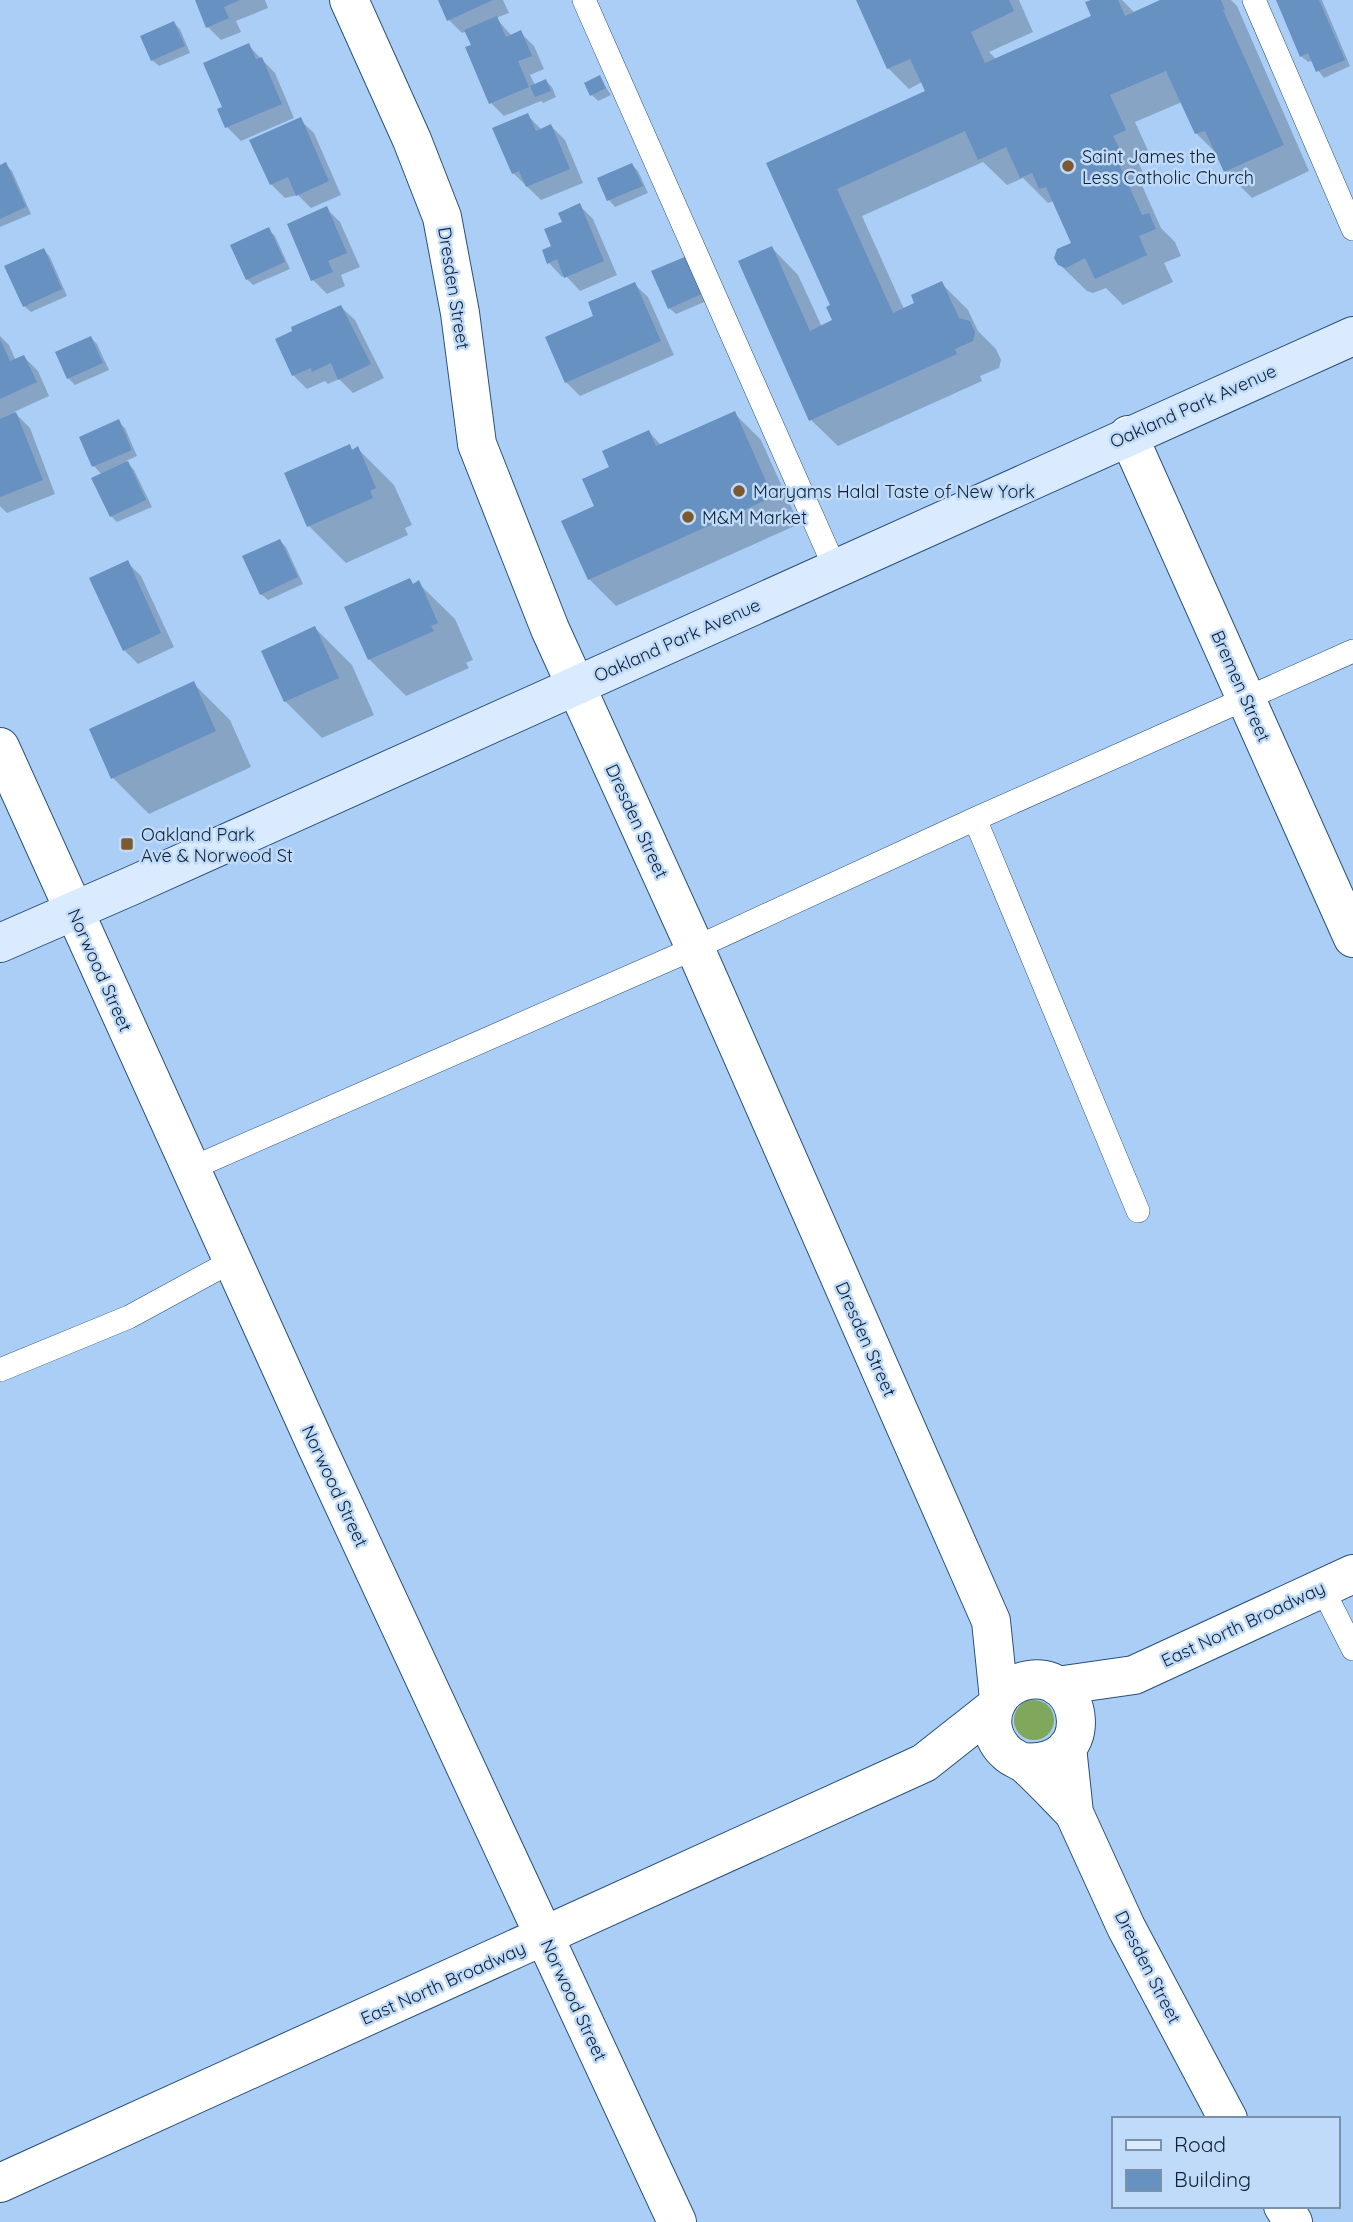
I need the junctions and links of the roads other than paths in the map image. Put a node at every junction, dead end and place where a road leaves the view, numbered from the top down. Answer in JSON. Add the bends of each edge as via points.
{"nodes":[{"id":1,"x":349,"y":0,"type":"edge"},
{"id":2,"x":584,"y":0,"type":"edge"},
{"id":3,"x":1254,"y":0,"type":"edge"},
{"id":4,"x":1353,"y":229,"type":"edge"},
{"id":5,"x":1353,"y":335,"type":"edge"},
{"id":6,"x":1128,"y":435,"type":"junction"},
{"id":7,"x":835,"y":568,"type":"junction"},
{"id":8,"x":1353,"y":651,"type":"edge"},
{"id":9,"x":575,"y":686,"type":"junction"},
{"id":10,"x":1247,"y":699,"type":"junction"},
{"id":11,"x":0,"y":747,"type":"edge"},
{"id":12,"x":975,"y":819,"type":"junction"},
{"id":13,"x":73,"y":912,"type":"junction"},
{"id":14,"x":1353,"y":938,"type":"edge"},
{"id":15,"x":0,"y":943,"type":"edge"},
{"id":16,"x":695,"y":948,"type":"junction"},
{"id":17,"x":190,"y":1169,"type":"junction"},
{"id":18,"x":1138,"y":1211,"type":"dead end"},
{"id":19,"x":232,"y":1261,"type":"junction"},
{"id":20,"x":0,"y":1370,"type":"edge"},
{"id":21,"x":1338,"y":1581,"type":"edge"},
{"id":22,"x":991,"y":1621,"type":"junction"},
{"id":23,"x":1353,"y":1649,"type":"edge"},
{"id":24,"x":1134,"y":1675,"type":"junction"},
{"id":25,"x":1051,"y":1683,"type":"junction"},
{"id":26,"x":997,"y":1703,"type":"junction"},
{"id":27,"x":1070,"y":1744,"type":"junction"},
{"id":28,"x":1014,"y":1757,"type":"junction"},
{"id":29,"x":924,"y":1763,"type":"junction"},
{"id":30,"x":1074,"y":1813,"type":"junction"},
{"id":31,"x":545,"y":1937,"type":"junction"},
{"id":32,"x":1227,"y":2117,"type":"edge"},
{"id":33,"x":0,"y":2183,"type":"edge"},
{"id":34,"x":677,"y":2222,"type":"edge"}],
"edges":[{"from":1,"to":9,"type":"street","name":"Dresden Street","via":[[442,217],[477,444]]},
{"from":2,"to":7,"type":"lane"},
{"from":3,"to":4,"type":"lane"},
{"from":5,"to":6,"type":"main road","name":"Oakland Park Avenue"},
{"from":6,"to":7,"type":"main road","name":"Oakland Park Avenue"},
{"from":6,"to":10,"type":"street","name":"Bremen Street"},
{"from":7,"to":9,"type":"main road","name":"Oakland Park Avenue"},
{"from":8,"to":10,"type":"lane"},
{"from":9,"to":13,"type":"main road","name":"Oakland Park Avenue"},
{"from":9,"to":16,"type":"street","name":"Dresden Street"},
{"from":10,"to":12,"type":"lane"},
{"from":10,"to":14,"type":"street","name":"Bremen Street"},
{"from":11,"to":13,"type":"street","name":"Norwood Street"},
{"from":12,"to":16,"type":"lane"},
{"from":12,"to":18,"type":"lane"},
{"from":13,"to":15,"type":"main road","name":"Oakland Park Avenue"},
{"from":13,"to":17,"type":"street","name":"Norwood Street"},
{"from":16,"to":17,"type":"lane"},
{"from":16,"to":22,"type":"street","name":"Dresden Street"},
{"from":17,"to":19,"type":"street","name":"Norwood Street"},
{"from":19,"to":20,"type":"lane","via":[[129,1317]]},
{"from":19,"to":31,"type":"street","name":"Norwood Street"},
{"from":21,"to":23,"type":"lane"},
{"from":21,"to":24,"type":"street","name":"East North Broadway"},
{"from":22,"to":25,"type":"street","name":"Dresden Street"},
{"from":22,"to":26,"type":"street","name":"Dresden Street"},
{"from":24,"to":25,"type":"street","name":"East North Broadway"},
{"from":24,"to":27,"type":"street","name":"East North Broadway"},
{"from":25,"to":26,"type":"street","via":[[1021,1681]]},
{"from":25,"to":27,"type":"street","via":[[1066,1694],[1076,1712]]},
{"from":26,"to":28,"type":"street","via":[[992,1726],[999,1744]]},
{"from":26,"to":29,"type":"street","name":"East North Broadway"},
{"from":27,"to":28,"type":"street","via":[[1043,1763]]},
{"from":27,"to":30,"type":"street","name":"Dresden Street"},
{"from":28,"to":29,"type":"street","name":"East North Broadway"},
{"from":28,"to":30,"type":"street","name":"Dresden Street"},
{"from":29,"to":31,"type":"street","name":"East North Broadway"},
{"from":30,"to":32,"type":"street","name":"Dresden Street","via":[[1126,1927]]},
{"from":31,"to":33,"type":"street","name":"East North Broadway"},
{"from":31,"to":34,"type":"street","name":"Norwood Street"}]}
